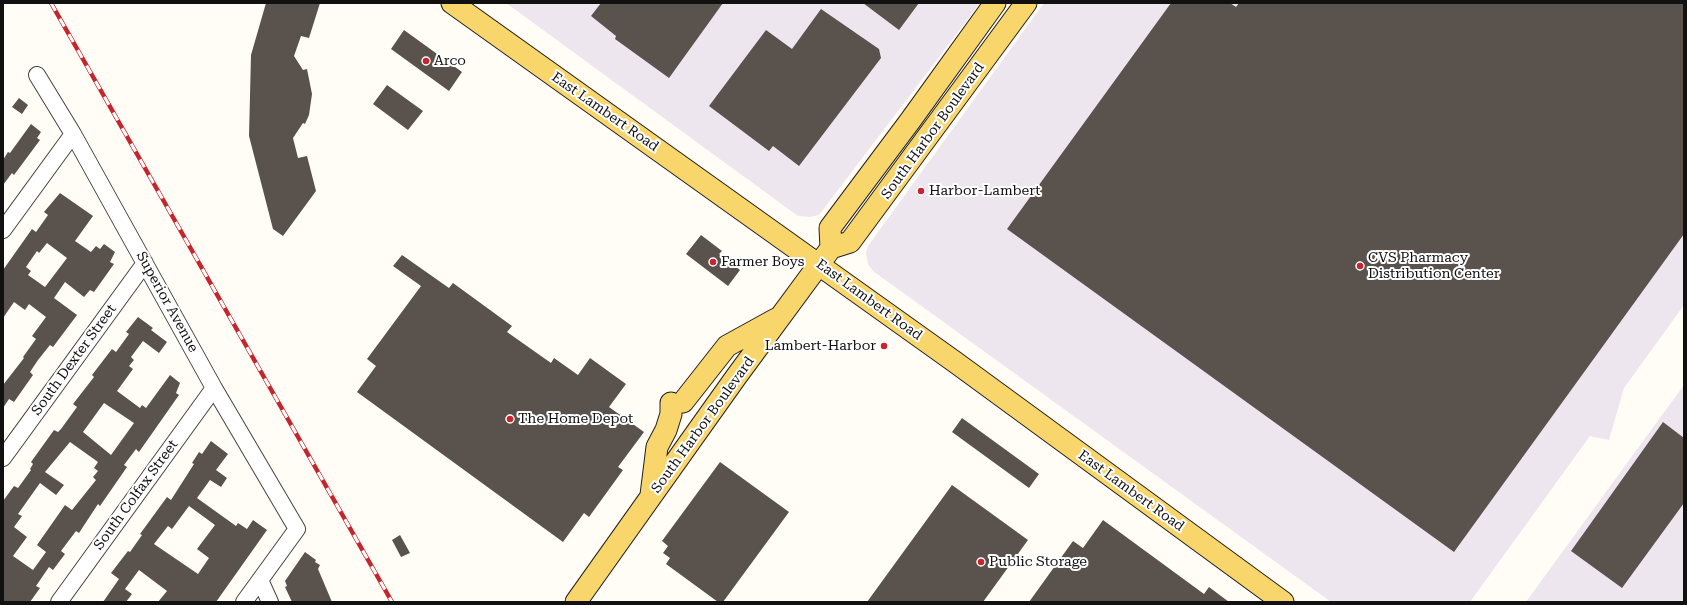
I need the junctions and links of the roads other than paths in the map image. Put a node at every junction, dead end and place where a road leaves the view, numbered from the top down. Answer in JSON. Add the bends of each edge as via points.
{"nodes":[{"id":1,"x":452,"y":3,"type":"edge"},
{"id":2,"x":995,"y":3,"type":"edge"},
{"id":3,"x":1026,"y":3,"type":"edge"},
{"id":4,"x":37,"y":75,"type":"dead end"},
{"id":5,"x":73,"y":134,"type":"junction"},
{"id":6,"x":3,"y":230,"type":"edge"},
{"id":7,"x":825,"y":257,"type":"junction"},
{"id":8,"x":145,"y":263,"type":"junction"},
{"id":9,"x":782,"y":315,"type":"junction"},
{"id":10,"x":214,"y":388,"type":"junction"},
{"id":11,"x":3,"y":458,"type":"edge"},
{"id":12,"x":651,"y":496,"type":"junction"},
{"id":13,"x":260,"y":580,"type":"junction"},
{"id":14,"x":59,"y":602,"type":"edge"},
{"id":15,"x":244,"y":602,"type":"edge"},
{"id":16,"x":270,"y":602,"type":"edge"},
{"id":17,"x":576,"y":602,"type":"edge"},
{"id":18,"x":1283,"y":602,"type":"edge"}],
"edges":[{"from":1,"to":7,"type":"main road","name":"East Lambert Road"},
{"from":2,"to":7,"type":"main road","name":"South Harbor Boulevard","via":[[830,228]]},
{"from":3,"to":7,"type":"main road","name":"South Harbor Boulevard","via":[[850,242]]},
{"from":4,"to":5,"type":"street","name":"Superior Avenue"},
{"from":5,"to":6,"type":"street"},
{"from":5,"to":8,"type":"street","name":"Superior Avenue"},
{"from":7,"to":9,"type":"main road","name":"South Harbor Boulevard"},
{"from":7,"to":18,"type":"main road","name":"East Lambert Road"},
{"from":8,"to":10,"type":"street","name":"Superior Avenue"},
{"from":8,"to":11,"type":"street","name":"South Dexter Street"},
{"from":9,"to":12,"type":"main road","name":"South Harbor Boulevard"},
{"from":9,"to":12,"type":"main road","via":[[727,346],[677,402],[657,447]]},
{"from":10,"to":13,"type":"street","name":"Superior Avenue","via":[[297,529]]},
{"from":10,"to":14,"type":"street","name":"South Colfax Street"},
{"from":12,"to":17,"type":"main road","name":"South Harbor Boulevard"},
{"from":13,"to":15,"type":"street"},
{"from":13,"to":16,"type":"street"}]}
